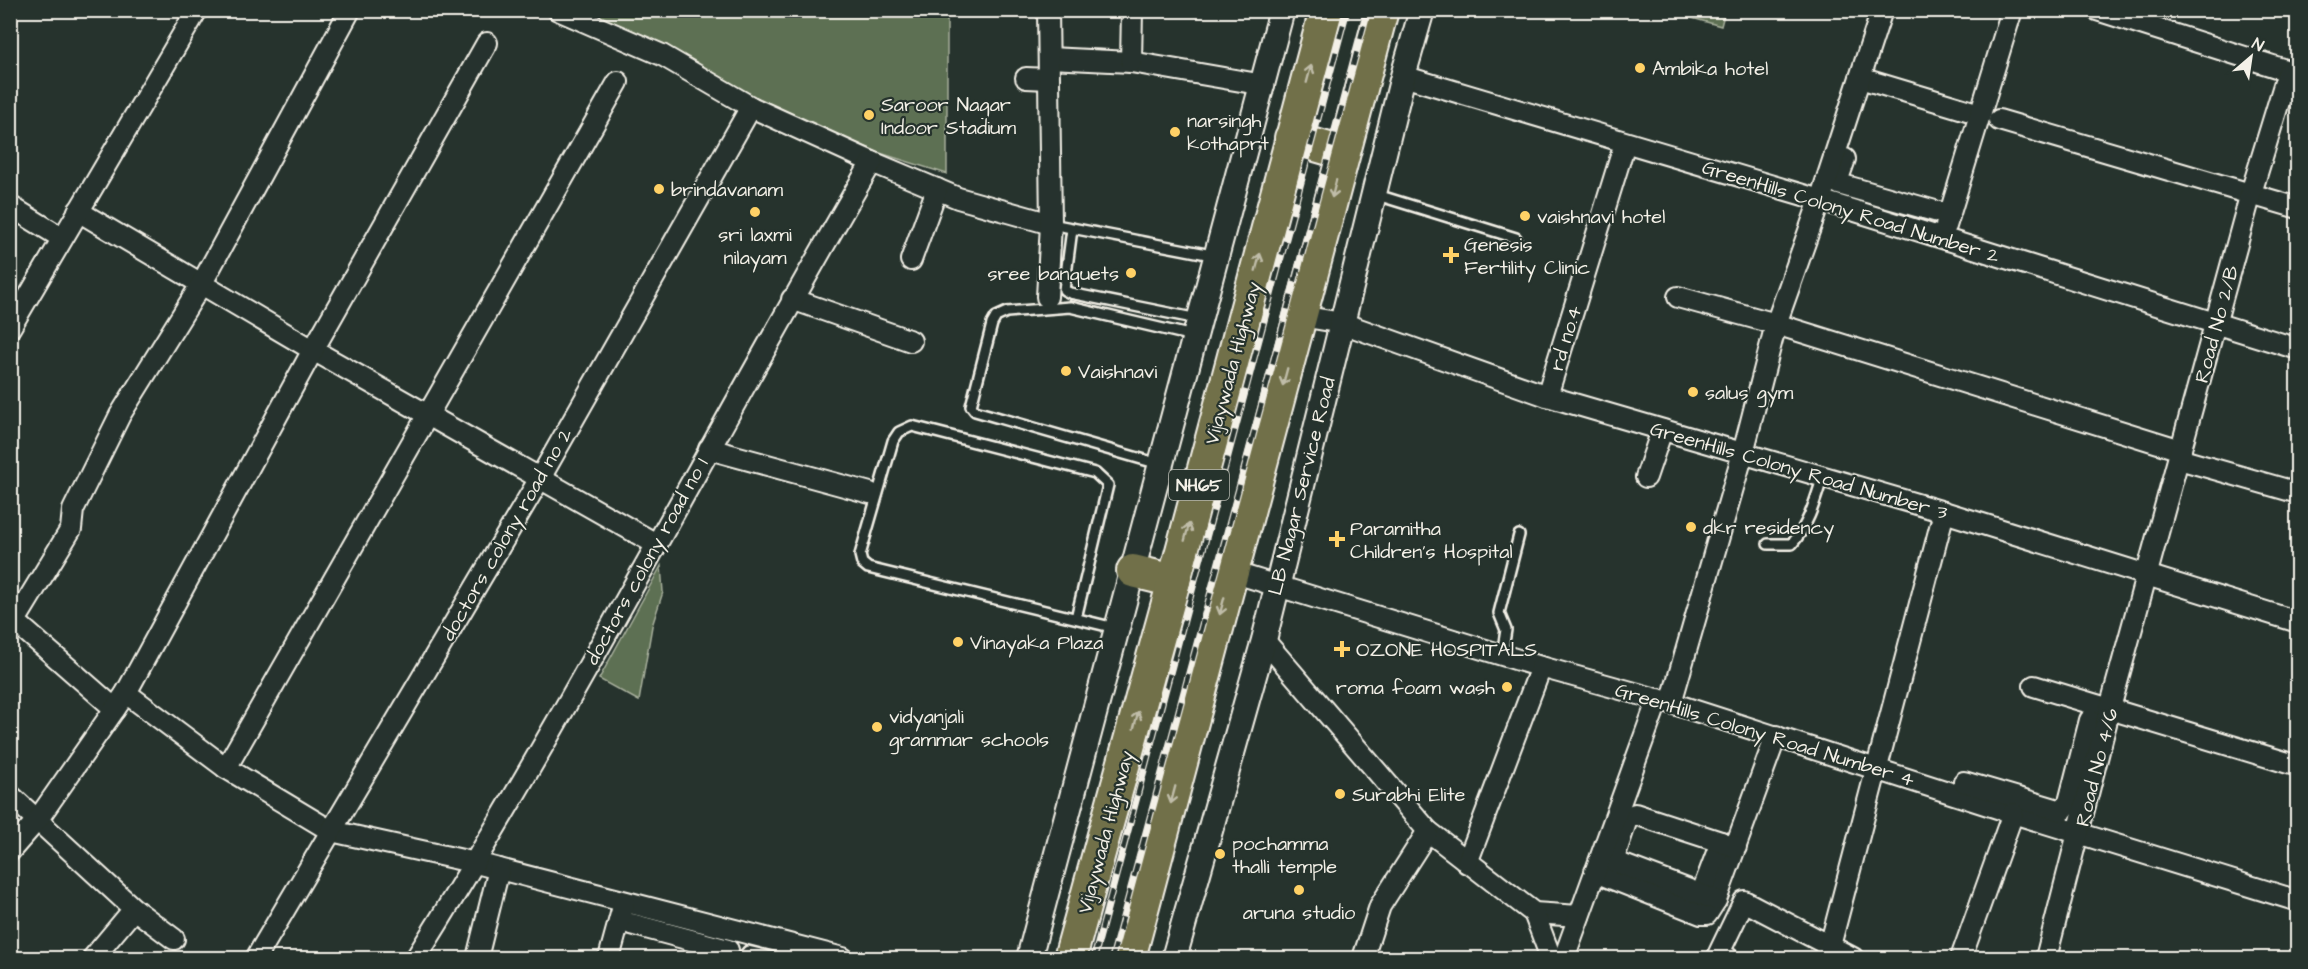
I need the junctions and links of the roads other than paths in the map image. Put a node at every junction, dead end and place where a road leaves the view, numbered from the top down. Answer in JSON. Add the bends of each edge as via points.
{"nodes":[{"id":1,"x":197,"y":10,"type":"edge"},
{"id":2,"x":350,"y":10,"type":"edge"},
{"id":3,"x":558,"y":10,"type":"edge"},
{"id":4,"x":1048,"y":10,"type":"edge"},
{"id":5,"x":1132,"y":10,"type":"edge"},
{"id":6,"x":1282,"y":10,"type":"edge"},
{"id":7,"x":1326,"y":10,"type":"edge"},
{"id":8,"x":1382,"y":10,"type":"edge"},
{"id":9,"x":1422,"y":10,"type":"edge"},
{"id":10,"x":1882,"y":10,"type":"edge"},
{"id":11,"x":1891,"y":10,"type":"edge"},
{"id":12,"x":2012,"y":10,"type":"edge"},
{"id":13,"x":2097,"y":10,"type":"edge"},
{"id":14,"x":487,"y":43,"type":"dead end"},
{"id":15,"x":1131,"y":62,"type":"junction"},
{"id":16,"x":1049,"y":68,"type":"junction"},
{"id":17,"x":1027,"y":72,"type":"dead end"},
{"id":18,"x":2293,"y":73,"type":"edge"},
{"id":19,"x":1403,"y":76,"type":"junction"},
{"id":20,"x":1865,"y":80,"type":"junction"},
{"id":21,"x":618,"y":82,"type":"dead end"},
{"id":22,"x":1264,"y":85,"type":"junction"},
{"id":23,"x":751,"y":106,"type":"junction"},
{"id":24,"x":1989,"y":117,"type":"junction"},
{"id":25,"x":1291,"y":138,"type":"junction"},
{"id":26,"x":1625,"y":143,"type":"junction"},
{"id":27,"x":1343,"y":153,"type":"junction"},
{"id":28,"x":872,"y":162,"type":"junction"},
{"id":29,"x":937,"y":189,"type":"junction"},
{"id":30,"x":1374,"y":194,"type":"junction"},
{"id":31,"x":2251,"y":194,"type":"junction"},
{"id":32,"x":1820,"y":200,"type":"junction"},
{"id":33,"x":10,"y":206,"type":"edge"},
{"id":34,"x":2298,"y":208,"type":"edge"},
{"id":35,"x":78,"y":211,"type":"junction"},
{"id":36,"x":1949,"y":215,"type":"junction"},
{"id":37,"x":1051,"y":224,"type":"junction"},
{"id":38,"x":1072,"y":229,"type":"junction"},
{"id":39,"x":62,"y":238,"type":"junction"},
{"id":40,"x":1516,"y":238,"type":"dead end"},
{"id":41,"x":1941,"y":239,"type":"junction"},
{"id":42,"x":1218,"y":257,"type":"junction"},
{"id":43,"x":911,"y":260,"type":"dead end"},
{"id":44,"x":202,"y":283,"type":"junction"},
{"id":45,"x":1678,"y":297,"type":"dead end"},
{"id":46,"x":792,"y":299,"type":"junction"},
{"id":47,"x":1047,"y":302,"type":"junction"},
{"id":48,"x":1301,"y":316,"type":"junction"},
{"id":49,"x":1342,"y":323,"type":"junction"},
{"id":50,"x":1776,"y":324,"type":"junction"},
{"id":51,"x":2216,"y":324,"type":"junction"},
{"id":52,"x":10,"y":328,"type":"edge"},
{"id":53,"x":1199,"y":328,"type":"junction"},
{"id":54,"x":912,"y":341,"type":"dead end"},
{"id":55,"x":2298,"y":349,"type":"edge"},
{"id":56,"x":313,"y":350,"type":"junction"},
{"id":57,"x":1547,"y":396,"type":"junction"},
{"id":58,"x":427,"y":416,"type":"junction"},
{"id":59,"x":1662,"y":430,"type":"junction"},
{"id":60,"x":709,"y":449,"type":"junction"},
{"id":61,"x":1743,"y":453,"type":"junction"},
{"id":62,"x":2180,"y":454,"type":"junction"},
{"id":63,"x":1162,"y":464,"type":"junction"},
{"id":64,"x":1823,"y":476,"type":"junction"},
{"id":65,"x":1646,"y":477,"type":"dead end"},
{"id":66,"x":539,"y":480,"type":"junction"},
{"id":67,"x":870,"y":493,"type":"dead end"},
{"id":68,"x":2298,"y":493,"type":"edge"},
{"id":69,"x":1944,"y":512,"type":"junction"},
{"id":70,"x":1519,"y":534,"type":"dead end"},
{"id":71,"x":656,"y":544,"type":"junction"},
{"id":72,"x":1768,"y":544,"type":"dead end"},
{"id":73,"x":1133,"y":571,"type":"junction"},
{"id":74,"x":1232,"y":572,"type":"junction"},
{"id":75,"x":2146,"y":576,"type":"junction"},
{"id":76,"x":1174,"y":581,"type":"junction"},
{"id":77,"x":1276,"y":584,"type":"junction"},
{"id":78,"x":15,"y":610,"type":"edge"},
{"id":79,"x":1076,"y":618,"type":"junction"},
{"id":80,"x":2298,"y":622,"type":"edge"},
{"id":81,"x":1118,"y":628,"type":"junction"},
{"id":82,"x":1264,"y":640,"type":"junction"},
{"id":83,"x":1502,"y":655,"type":"junction"},
{"id":84,"x":1541,"y":667,"type":"junction"},
{"id":85,"x":2034,"y":686,"type":"dead end"},
{"id":86,"x":120,"y":701,"type":"junction"},
{"id":87,"x":1664,"y":701,"type":"junction"},
{"id":88,"x":2110,"y":708,"type":"junction"},
{"id":89,"x":2090,"y":720,"type":"dead end"},
{"id":90,"x":1776,"y":736,"type":"junction"},
{"id":91,"x":2093,"y":743,"type":"junction"},
{"id":92,"x":2298,"y":766,"type":"edge"},
{"id":93,"x":226,"y":768,"type":"junction"},
{"id":94,"x":1875,"y":768,"type":"junction"},
{"id":95,"x":1964,"y":782,"type":"dead end"},
{"id":96,"x":10,"y":795,"type":"edge"},
{"id":97,"x":1991,"y":798,"type":"junction"},
{"id":98,"x":2013,"y":813,"type":"junction"},
{"id":99,"x":2045,"y":814,"type":"junction"},
{"id":100,"x":38,"y":819,"type":"junction"},
{"id":101,"x":331,"y":831,"type":"junction"},
{"id":102,"x":1428,"y":831,"type":"junction"},
{"id":103,"x":2080,"y":833,"type":"junction"},
{"id":104,"x":1728,"y":845,"type":"junction"},
{"id":105,"x":10,"y":851,"type":"edge"},
{"id":106,"x":476,"y":863,"type":"junction"},
{"id":107,"x":1467,"y":863,"type":"junction"},
{"id":108,"x":499,"y":869,"type":"junction"},
{"id":109,"x":1595,"y":872,"type":"junction"},
{"id":110,"x":1708,"y":897,"type":"junction"},
{"id":111,"x":2298,"y":901,"type":"edge"},
{"id":112,"x":134,"y":909,"type":"junction"},
{"id":113,"x":630,"y":911,"type":"junction"},
{"id":114,"x":1534,"y":913,"type":"junction"},
{"id":115,"x":1579,"y":916,"type":"junction"},
{"id":116,"x":174,"y":939,"type":"dead end"},
{"id":117,"x":732,"y":949,"type":"edge"},
{"id":118,"x":1827,"y":952,"type":"edge"},
{"id":119,"x":93,"y":958,"type":"edge"},
{"id":120,"x":256,"y":958,"type":"edge"},
{"id":121,"x":416,"y":958,"type":"edge"},
{"id":122,"x":477,"y":958,"type":"edge"},
{"id":123,"x":609,"y":958,"type":"edge"},
{"id":124,"x":621,"y":958,"type":"edge"},
{"id":125,"x":776,"y":958,"type":"edge"},
{"id":126,"x":843,"y":958,"type":"edge"},
{"id":127,"x":1029,"y":958,"type":"edge"},
{"id":128,"x":1070,"y":958,"type":"edge"},
{"id":129,"x":1129,"y":958,"type":"edge"},
{"id":130,"x":1174,"y":958,"type":"edge"},
{"id":131,"x":1363,"y":958,"type":"edge"},
{"id":132,"x":1551,"y":958,"type":"edge"},
{"id":133,"x":1564,"y":958,"type":"edge"},
{"id":134,"x":1728,"y":958,"type":"edge"},
{"id":135,"x":1853,"y":958,"type":"edge"},
{"id":136,"x":1962,"y":958,"type":"edge"},
{"id":137,"x":2046,"y":958,"type":"edge"}],
"edges":[{"from":1,"to":35,"type":"street"},
{"from":2,"to":44,"type":"street"},
{"from":3,"to":23,"type":"street","via":[[662,55]]},
{"from":4,"to":16,"type":"street"},
{"from":5,"to":15,"type":"street"},
{"from":6,"to":22,"type":"street"},
{"from":25,"to":7,"type":"highway","name":"Vijaywada Highway","number":"NH65","one_way":true},
{"from":8,"to":27,"type":"highway","number":"NH65"},
{"from":9,"to":19,"type":"street","name":"LB Nagar Service Road"},
{"from":10,"to":20,"type":"street"},
{"from":11,"to":20,"type":"street"},
{"from":12,"to":24,"type":"street"},
{"from":13,"to":18,"type":"street"},
{"from":14,"to":56,"type":"street"},
{"from":15,"to":16,"type":"street"},
{"from":15,"to":22,"type":"street"},
{"from":16,"to":17,"type":"street"},
{"from":16,"to":37,"type":"street"},
{"from":18,"to":31,"type":"street","name":"Road No 2/B"},
{"from":19,"to":26,"type":"street","name":"GreenHills Colony Road Number 2"},
{"from":19,"to":30,"type":"street","name":"LB Nagar Service Road"},
{"from":20,"to":24,"type":"street"},
{"from":20,"to":32,"type":"street"},
{"from":20,"to":36,"type":"street","via":[[1839,184]]},
{"from":21,"to":58,"type":"street"},
{"from":22,"to":42,"type":"street"},
{"from":23,"to":28,"type":"street"},
{"from":23,"to":66,"type":"street","name":"doctors colony road no 2"},
{"from":24,"to":31,"type":"street"},
{"from":24,"to":36,"type":"street"},
{"from":25,"to":27,"type":"highway"},
{"from":76,"to":25,"type":"highway","name":"Vijaywada Highway","number":"NH65","one_way":true},
{"from":26,"to":32,"type":"street","name":"GreenHills Colony Road Number 2"},
{"from":26,"to":57,"type":"street","name":"rd no.4"},
{"from":27,"to":48,"type":"highway","number":"NH65","one_way":true},
{"from":28,"to":29,"type":"street"},
{"from":28,"to":46,"type":"street","name":"doctors colony road no 1"},
{"from":29,"to":37,"type":"street"},
{"from":29,"to":43,"type":"street"},
{"from":30,"to":40,"type":"lane"},
{"from":30,"to":49,"type":"street","name":"LB Nagar Service Road"},
{"from":31,"to":34,"type":"street"},
{"from":31,"to":51,"type":"street","name":"Road No 2/B"},
{"from":32,"to":41,"type":"street","name":"GreenHills Colony Road Number 2"},
{"from":32,"to":50,"type":"street"},
{"from":33,"to":39,"type":"street"},
{"from":35,"to":39,"type":"street"},
{"from":35,"to":44,"type":"street"},
{"from":36,"to":41,"type":"street"},
{"from":37,"to":38,"type":"lane"},
{"from":37,"to":47,"type":"street"},
{"from":38,"to":42,"type":"lane"},
{"from":38,"to":53,"type":"lane","via":[[1067,291]]},
{"from":39,"to":52,"type":"street"},
{"from":41,"to":51,"type":"street","name":"GreenHills Colony Road Number 2"},
{"from":42,"to":53,"type":"street"},
{"from":44,"to":56,"type":"street"},
{"from":44,"to":78,"type":"street","via":[[120,415],[73,510],[71,529]]},
{"from":45,"to":50,"type":"street"},
{"from":46,"to":54,"type":"street"},
{"from":46,"to":60,"type":"street","name":"doctors colony road no 1"},
{"from":47,"to":53,"type":"lane"},
{"from":47,"to":63,"type":"lane","via":[[996,317],[971,406],[979,413]]},
{"from":48,"to":49,"type":"street","name":"GreenHills Colony Road Number 3"},
{"from":48,"to":74,"type":"highway","number":"NH65","one_way":true},
{"from":49,"to":57,"type":"street","name":"GreenHills Colony Road Number 3"},
{"from":49,"to":77,"type":"street","name":"LB Nagar Service Road"},
{"from":50,"to":61,"type":"street"},
{"from":50,"to":62,"type":"street"},
{"from":51,"to":55,"type":"street","name":"GreenHills Colony Road Number 2"},
{"from":51,"to":62,"type":"street","name":"Road No 2/B"},
{"from":53,"to":63,"type":"street"},
{"from":56,"to":58,"type":"street"},
{"from":56,"to":86,"type":"street"},
{"from":57,"to":59,"type":"street","name":"GreenHills Colony Road Number 3"},
{"from":58,"to":66,"type":"street"},
{"from":58,"to":93,"type":"street"},
{"from":59,"to":61,"type":"street","name":"GreenHills Colony Road Number 3"},
{"from":59,"to":65,"type":"street"},
{"from":60,"to":67,"type":"street"},
{"from":60,"to":71,"type":"street","name":"doctors colony road no 1"},
{"from":61,"to":64,"type":"street","name":"GreenHills Colony Road Number 3"},
{"from":61,"to":87,"type":"street"},
{"from":62,"to":68,"type":"street"},
{"from":62,"to":75,"type":"street","name":"Road No 2/B"},
{"from":63,"to":73,"type":"street"},
{"from":64,"to":69,"type":"street","name":"GreenHills Colony Road Number 3"},
{"from":64,"to":72,"type":"lane","via":[[1801,533],[1792,544]]},
{"from":66,"to":71,"type":"street"},
{"from":66,"to":101,"type":"street","name":"doctors colony road no 2"},
{"from":69,"to":75,"type":"street","name":"GreenHills Colony Road Number 3"},
{"from":69,"to":94,"type":"street"},
{"from":70,"to":83,"type":"lane","via":[[1499,613],[1506,630]]},
{"from":71,"to":106,"type":"street","name":"doctors colony road no 1"},
{"from":73,"to":76,"type":"highway"},
{"from":73,"to":81,"type":"street"},
{"from":74,"to":77,"type":"street","name":"GreenHills Colony Road Number 4"},
{"from":74,"to":129,"type":"highway","number":"NH65","one_way":true},
{"from":75,"to":80,"type":"street","name":"GreenHills Colony Road Number 3"},
{"from":75,"to":88,"type":"street","name":"Road No 4/6"},
{"from":128,"to":76,"type":"highway","name":"Vijaywada Highway","number":"NH65","one_way":true},
{"from":77,"to":82,"type":"street","name":"LB Nagar Service Road"},
{"from":77,"to":83,"type":"street","name":"GreenHills Colony Road Number 4"},
{"from":78,"to":86,"type":"street"},
{"from":79,"to":79,"type":"lane","via":[[868,568],[862,563],[860,555],[899,432],[912,426],[1095,473],[1106,481]]},
{"from":79,"to":81,"type":"lane"},
{"from":81,"to":127,"type":"street"},
{"from":82,"to":102,"type":"street"},
{"from":82,"to":130,"type":"street","name":"LB Nagar Service Road"},
{"from":83,"to":84,"type":"street","name":"GreenHills Colony Road Number 4"},
{"from":84,"to":87,"type":"street","name":"GreenHills Colony Road Number 4"},
{"from":84,"to":107,"type":"street"},
{"from":85,"to":88,"type":"street"},
{"from":86,"to":93,"type":"street"},
{"from":86,"to":100,"type":"street"},
{"from":87,"to":90,"type":"street","name":"GreenHills Colony Road Number 4"},
{"from":87,"to":109,"type":"street"},
{"from":88,"to":91,"type":"street","name":"Road No 4/6"},
{"from":88,"to":92,"type":"street"},
{"from":89,"to":91,"type":"street"},
{"from":90,"to":94,"type":"street","name":"GreenHills Colony Road Number 4"},
{"from":90,"to":104,"type":"street"},
{"from":91,"to":99,"type":"street","via":[[2066,808]]},
{"from":91,"to":103,"type":"street","name":"Road No 4/6"},
{"from":93,"to":101,"type":"street"},
{"from":94,"to":97,"type":"street","name":"GreenHills Colony Road Number 4"},
{"from":94,"to":118,"type":"street"},
{"from":95,"to":97,"type":"street"},
{"from":96,"to":100,"type":"street"},
{"from":97,"to":98,"type":"street","name":"GreenHills Colony Road Number 4"},
{"from":97,"to":99,"type":"street"},
{"from":98,"to":99,"type":"street","name":"GreenHills Colony Road Number 4"},
{"from":98,"to":136,"type":"street"},
{"from":99,"to":103,"type":"street","name":"GreenHills Colony Road Number 4"},
{"from":100,"to":105,"type":"street"},
{"from":100,"to":112,"type":"street"},
{"from":101,"to":106,"type":"street"},
{"from":101,"to":120,"type":"street","name":"doctors colony road no 2"},
{"from":102,"to":107,"type":"street"},
{"from":102,"to":131,"type":"street","via":[[1380,906]]},
{"from":103,"to":111,"type":"street","name":"GreenHills Colony Road Number 4"},
{"from":103,"to":137,"type":"street","name":"Road No 4/6"},
{"from":104,"to":110,"type":"street"},
{"from":104,"to":110,"type":"street","via":[[1635,814],[1627,819],[1613,861]]},
{"from":106,"to":108,"type":"street"},
{"from":106,"to":121,"type":"street","name":"doctors colony road no 1"},
{"from":107,"to":114,"type":"street"},
{"from":108,"to":113,"type":"street"},
{"from":108,"to":122,"type":"street"},
{"from":109,"to":110,"type":"street","via":[[1701,914],[1707,914]]},
{"from":109,"to":115,"type":"street"},
{"from":112,"to":116,"type":"street"},
{"from":112,"to":119,"type":"street"},
{"from":113,"to":117,"type":"street"},
{"from":113,"to":123,"type":"street"},
{"from":113,"to":124,"type":"street"},
{"from":114,"to":115,"type":"street"},
{"from":114,"to":132,"type":"street"},
{"from":115,"to":133,"type":"street"},
{"from":117,"to":125,"type":"lane"},
{"from":117,"to":126,"type":"street"},
{"from":118,"to":134,"type":"street","via":[[1744,901],[1719,953]]},
{"from":118,"to":135,"type":"street"}]}
